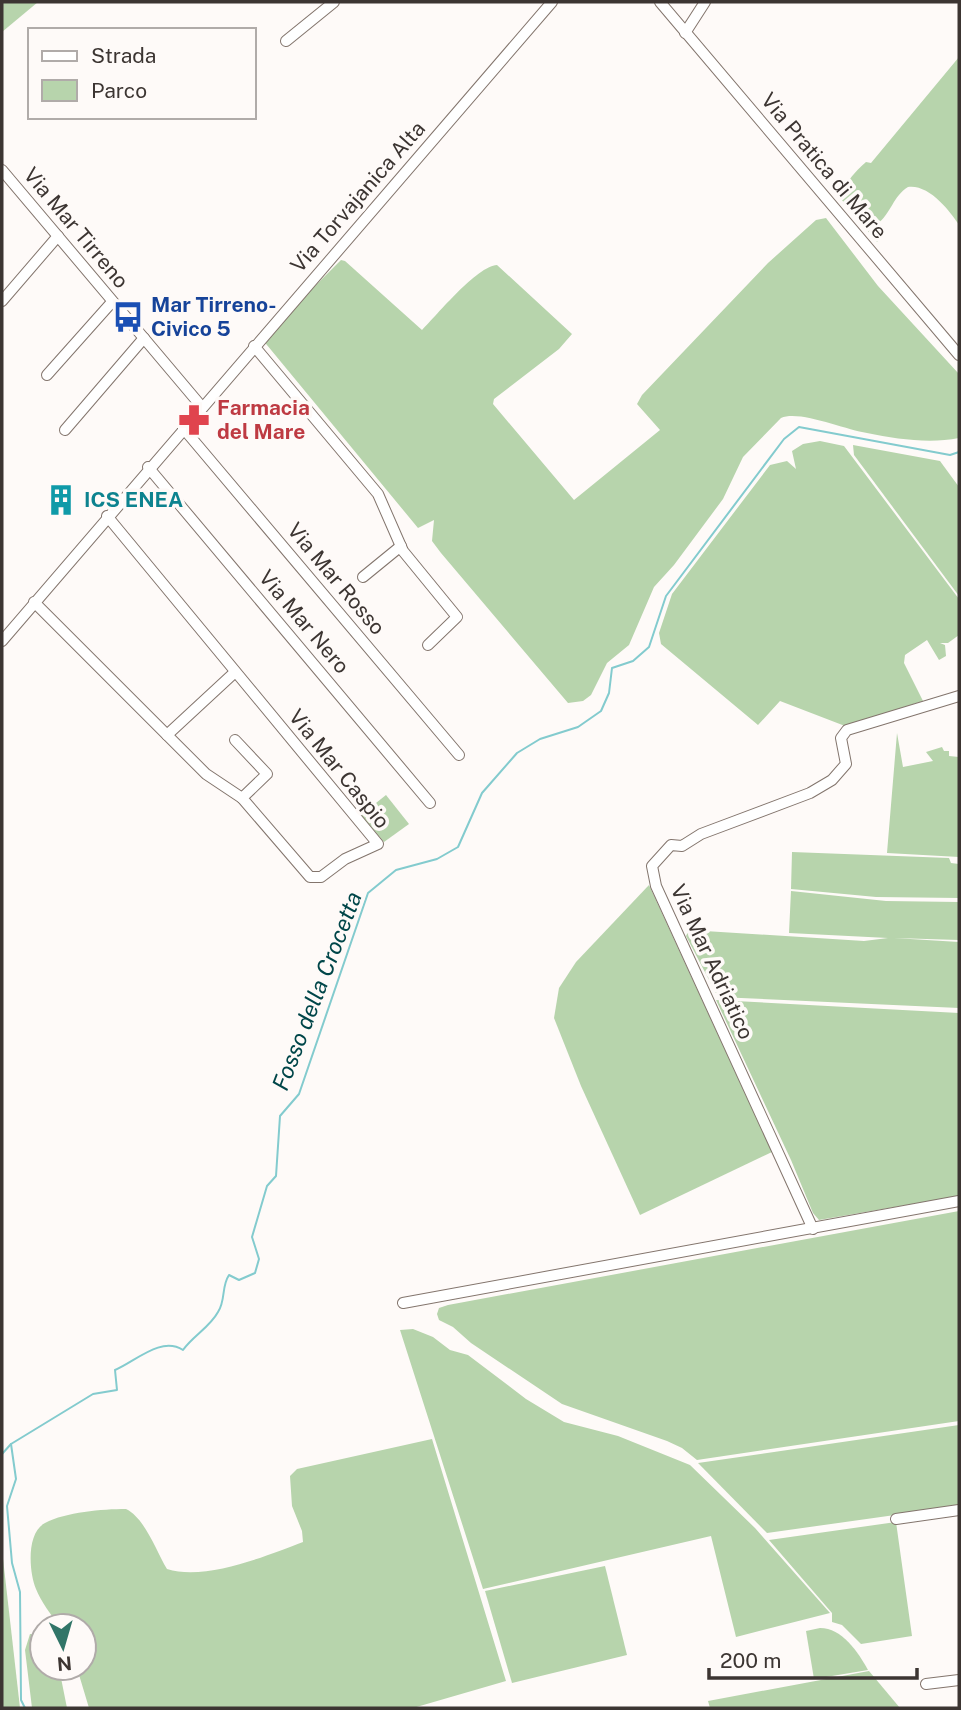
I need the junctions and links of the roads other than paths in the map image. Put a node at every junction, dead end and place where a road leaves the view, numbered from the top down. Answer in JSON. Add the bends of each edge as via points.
{"nodes":[{"id":1,"x":334,"y":2,"type":"edge"},
{"id":2,"x":552,"y":2,"type":"edge"},
{"id":3,"x":660,"y":2,"type":"edge"},
{"id":4,"x":705,"y":2,"type":"edge"},
{"id":5,"x":685,"y":33,"type":"junction"},
{"id":6,"x":286,"y":41,"type":"dead end"},
{"id":7,"x":2,"y":170,"type":"edge"},
{"id":8,"x":58,"y":236,"type":"junction"},
{"id":9,"x":2,"y":301,"type":"edge"},
{"id":10,"x":112,"y":302,"type":"junction"},
{"id":11,"x":144,"y":338,"type":"junction"},
{"id":12,"x":254,"y":346,"type":"junction"},
{"id":13,"x":959,"y":355,"type":"edge"},
{"id":14,"x":47,"y":375,"type":"dead end"},
{"id":15,"x":202,"y":407,"type":"junction"},
{"id":16,"x":183,"y":428,"type":"junction"},
{"id":17,"x":65,"y":430,"type":"dead end"},
{"id":18,"x":148,"y":467,"type":"junction"},
{"id":19,"x":107,"y":516,"type":"junction"},
{"id":20,"x":401,"y":546,"type":"junction"},
{"id":21,"x":363,"y":577,"type":"dead end"},
{"id":22,"x":34,"y":602,"type":"junction"},
{"id":23,"x":2,"y":641,"type":"edge"},
{"id":24,"x":428,"y":645,"type":"dead end"},
{"id":25,"x":234,"y":673,"type":"junction"},
{"id":26,"x":959,"y":696,"type":"edge"},
{"id":27,"x":167,"y":735,"type":"junction"},
{"id":28,"x":235,"y":740,"type":"dead end"},
{"id":29,"x":460,"y":755,"type":"dead end"},
{"id":30,"x":243,"y":798,"type":"junction"},
{"id":31,"x":430,"y":803,"type":"dead end"},
{"id":32,"x":959,"y":1201,"type":"edge"},
{"id":33,"x":813,"y":1228,"type":"junction"},
{"id":34,"x":403,"y":1303,"type":"dead end"},
{"id":35,"x":959,"y":1510,"type":"edge"},
{"id":36,"x":896,"y":1519,"type":"dead end"},
{"id":37,"x":959,"y":1680,"type":"edge"},
{"id":38,"x":926,"y":1684,"type":"dead end"}],
"edges":[{"from":1,"to":6,"type":"street"},
{"from":2,"to":12,"type":"street","name":"Via Torvajanica Alta"},
{"from":3,"to":5,"type":"street","name":"Via Pratica di Mare"},
{"from":4,"to":5,"type":"street"},
{"from":5,"to":13,"type":"street","name":"Via Pratica di Mare"},
{"from":7,"to":8,"type":"street","name":"Via Mar Tirreno"},
{"from":8,"to":9,"type":"street"},
{"from":8,"to":10,"type":"street","name":"Via Mar Tirreno"},
{"from":10,"to":11,"type":"street","name":"Via Mar Tirreno"},
{"from":10,"to":14,"type":"street"},
{"from":11,"to":15,"type":"street","name":"Via Mar Tirreno"},
{"from":11,"to":17,"type":"street"},
{"from":12,"to":15,"type":"street","name":"Via Torvajanica Alta"},
{"from":12,"to":20,"type":"street","via":[[378,494]]},
{"from":15,"to":16,"type":"street","name":"Via Torvajanica Alta"},
{"from":16,"to":18,"type":"street","name":"Via Torvajanica Alta"},
{"from":16,"to":29,"type":"street","name":"Via Mar Rosso"},
{"from":18,"to":19,"type":"street","name":"Via Torvajanica Alta"},
{"from":18,"to":31,"type":"street","name":"Via Mar Nero"},
{"from":19,"to":22,"type":"street","name":"Via Torvajanica Alta"},
{"from":19,"to":25,"type":"street","name":"Via Mar Caspio"},
{"from":20,"to":21,"type":"street"},
{"from":20,"to":24,"type":"street","via":[[457,617]]},
{"from":22,"to":23,"type":"street","name":"Via Torvajanica Alta"},
{"from":22,"to":27,"type":"street"},
{"from":25,"to":27,"type":"street"},
{"from":25,"to":30,"type":"street","name":"Via Mar Caspio","via":[[378,844],[313,879]]},
{"from":26,"to":33,"type":"street","name":"Via Mar Adriatico","via":[[849,729],[841,738],[846,764],[825,785],[701,834],[682,846],[671,845],[650,872]]},
{"from":27,"to":30,"type":"street","via":[[206,774]]},
{"from":28,"to":30,"type":"street","via":[[267,774]]},
{"from":32,"to":33,"type":"street"},
{"from":33,"to":34,"type":"street"},
{"from":35,"to":36,"type":"street"},
{"from":37,"to":38,"type":"street"}]}
